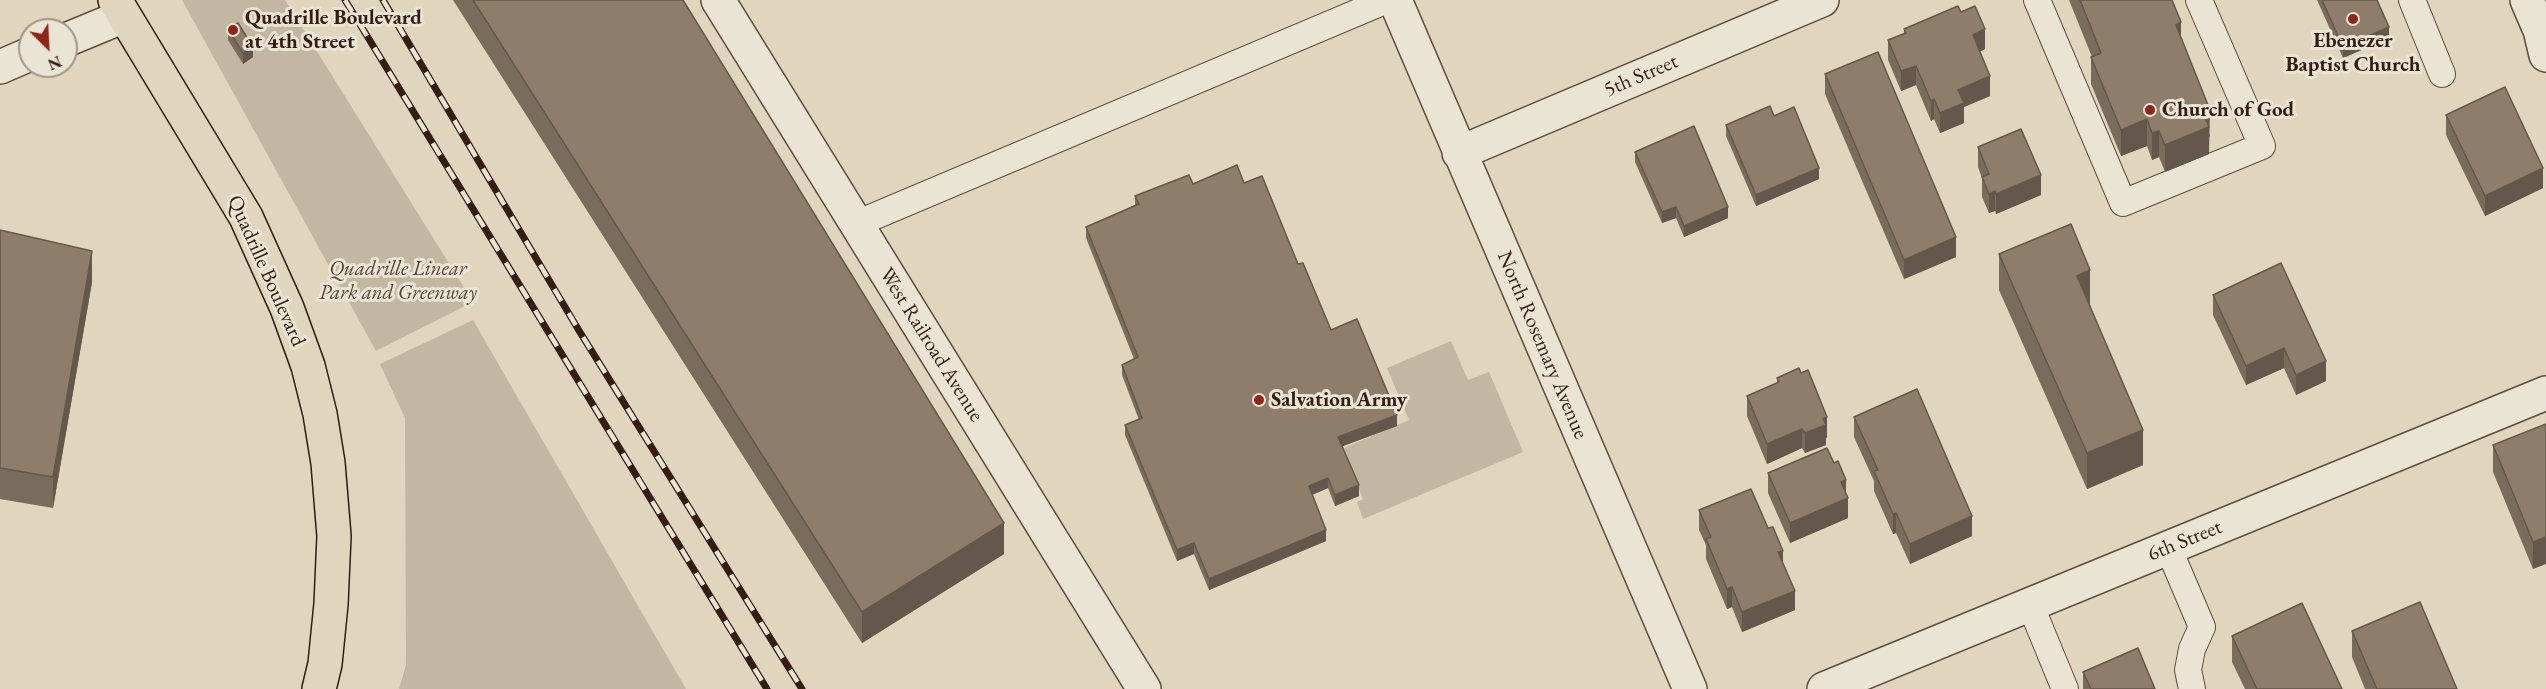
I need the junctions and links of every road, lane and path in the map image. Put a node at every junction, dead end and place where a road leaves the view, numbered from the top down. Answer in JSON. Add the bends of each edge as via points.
{"nodes":[{"id":1,"x":718,"y":0,"type":"edge"},
{"id":2,"x":1387,"y":0,"type":"edge"},
{"id":3,"x":1395,"y":0,"type":"edge"},
{"id":4,"x":1822,"y":0,"type":"edge"},
{"id":5,"x":2037,"y":0,"type":"edge"},
{"id":6,"x":2199,"y":0,"type":"edge"},
{"id":7,"x":2412,"y":0,"type":"edge"},
{"id":8,"x":2527,"y":0,"type":"edge"},
{"id":9,"x":119,"y":8,"type":"edge"},
{"id":10,"x":78,"y":33,"type":"edge"},
{"id":11,"x":2546,"y":55,"type":"edge"},
{"id":12,"x":18,"y":59,"type":"edge"},
{"id":13,"x":0,"y":67,"type":"edge"},
{"id":14,"x":2442,"y":74,"type":"dead end"},
{"id":15,"x":1460,"y":153,"type":"junction"},
{"id":16,"x":856,"y":224,"type":"junction"},
{"id":17,"x":2546,"y":393,"type":"edge"},
{"id":18,"x":2168,"y":548,"type":"junction"},
{"id":19,"x":2030,"y":604,"type":"junction"},
{"id":20,"x":319,"y":689,"type":"edge"},
{"id":21,"x":1144,"y":689,"type":"edge"},
{"id":22,"x":1690,"y":689,"type":"edge"},
{"id":23,"x":1824,"y":689,"type":"edge"},
{"id":24,"x":2065,"y":689,"type":"edge"},
{"id":25,"x":2192,"y":689,"type":"edge"}],
"edges":[{"from":1,"to":16,"type":"street","name":"West Railroad Avenue"},
{"from":2,"to":16,"type":"lane"},
{"from":3,"to":15,"type":"street","name":"North Rosemary Avenue"},
{"from":4,"to":15,"type":"street","name":"5th Street"},
{"from":5,"to":6,"type":"lane","via":[[2123,203],[2262,146]]},
{"from":7,"to":14,"type":"lane"},
{"from":8,"to":11,"type":"street"},
{"from":9,"to":10,"type":"street"},
{"from":9,"to":20,"type":"main road","name":"Quadrille Boulevard","via":[[246,216],[308,366],[328,463],[334,536],[331,604]]},
{"from":12,"to":13,"type":"street"},
{"from":15,"to":22,"type":"street","name":"North Rosemary Avenue"},
{"from":16,"to":21,"type":"street","name":"West Railroad Avenue"},
{"from":17,"to":18,"type":"street","name":"6th Street"},
{"from":18,"to":19,"type":"street","name":"6th Street"},
{"from":18,"to":25,"type":"lane","via":[[2202,627],[2188,670]]},
{"from":19,"to":23,"type":"street","name":"6th Street"},
{"from":19,"to":24,"type":"lane"}]}
